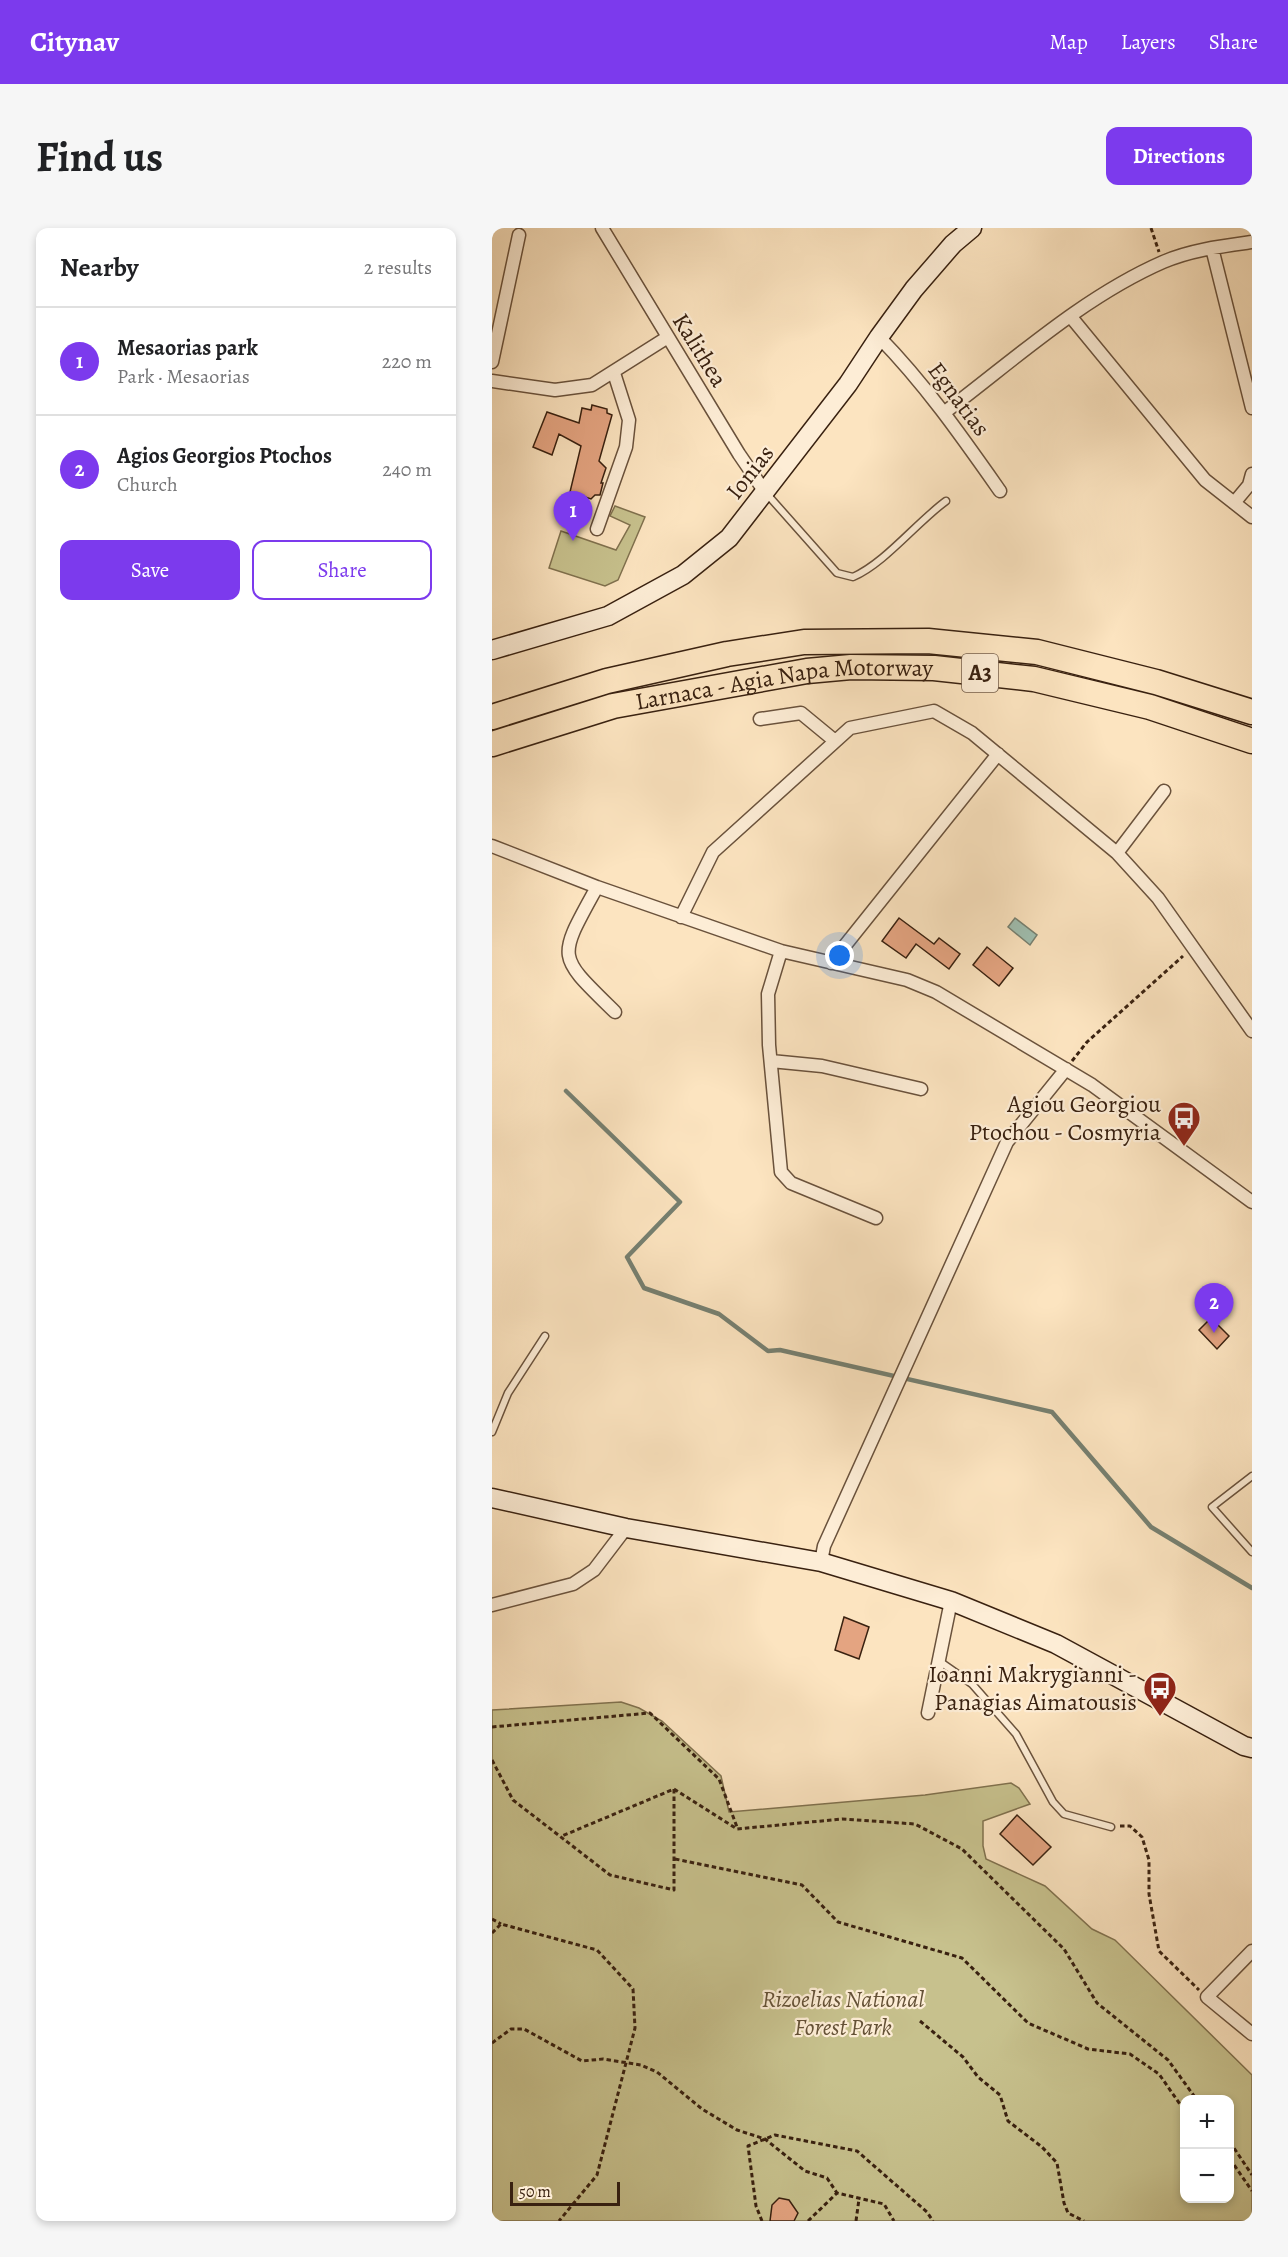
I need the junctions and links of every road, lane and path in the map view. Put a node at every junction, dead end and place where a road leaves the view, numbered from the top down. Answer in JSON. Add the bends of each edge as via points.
{"nodes":[{"id":1,"x":602,"y":228,"type":"edge"},
{"id":2,"x":972,"y":228,"type":"edge"},
{"id":3,"x":1151,"y":228,"type":"edge"},
{"id":4,"x":519,"y":235,"type":"dead end"},
{"id":5,"x":1252,"y":242,"type":"edge"},
{"id":6,"x":1212,"y":248,"type":"junction"},
{"id":7,"x":1163,"y":262,"type":"junction"},
{"id":8,"x":1071,"y":317,"type":"junction"},
{"id":9,"x":879,"y":336,"type":"junction"},
{"id":10,"x":668,"y":337,"type":"junction"},
{"id":11,"x":492,"y":362,"type":"edge"},
{"id":12,"x":614,"y":373,"type":"junction"},
{"id":13,"x":492,"y":381,"type":"edge"},
{"id":14,"x":1252,"y":408,"type":"edge"},
{"id":15,"x":945,"y":412,"type":"junction"},
{"id":16,"x":1252,"y":474,"type":"edge"},
{"id":17,"x":1000,"y":491,"type":"dead end"},
{"id":18,"x":765,"y":492,"type":"junction"},
{"id":19,"x":946,"y":501,"type":"dead end"},
{"id":20,"x":1234,"y":503,"type":"junction"},
{"id":21,"x":1252,"y":517,"type":"edge"},
{"id":22,"x":597,"y":529,"type":"dead end"},
{"id":23,"x":804,"y":642,"type":"junction"},
{"id":24,"x":492,"y":650,"type":"edge"},
{"id":25,"x":807,"y":671,"type":"junction"},
{"id":26,"x":1252,"y":696,"type":"edge"},
{"id":27,"x":1252,"y":712,"type":"edge"},
{"id":28,"x":492,"y":717,"type":"edge"},
{"id":29,"x":760,"y":719,"type":"dead end"},
{"id":30,"x":835,"y":741,"type":"junction"},
{"id":31,"x":1252,"y":741,"type":"edge"},
{"id":32,"x":492,"y":744,"type":"edge"},
{"id":33,"x":998,"y":754,"type":"junction"},
{"id":34,"x":1252,"y":758,"type":"edge"},
{"id":35,"x":1164,"y":791,"type":"dead end"},
{"id":36,"x":492,"y":846,"type":"edge"},
{"id":37,"x":1117,"y":853,"type":"junction"},
{"id":38,"x":597,"y":887,"type":"junction"},
{"id":39,"x":681,"y":917,"type":"junction"},
{"id":40,"x":1193,"y":948,"type":"junction"},
{"id":41,"x":781,"y":951,"type":"junction"},
{"id":42,"x":831,"y":963,"type":"junction"},
{"id":43,"x":615,"y":1012,"type":"dead end"},
{"id":44,"x":1252,"y":1031,"type":"edge"},
{"id":45,"x":771,"y":1061,"type":"junction"},
{"id":46,"x":1066,"y":1069,"type":"junction"},
{"id":47,"x":921,"y":1089,"type":"dead end"},
{"id":48,"x":1252,"y":1202,"type":"edge"},
{"id":49,"x":876,"y":1218,"type":"dead end"},
{"id":50,"x":545,"y":1336,"type":"dead end"},
{"id":51,"x":492,"y":1432,"type":"edge"},
{"id":52,"x":1252,"y":1476,"type":"edge"},
{"id":53,"x":492,"y":1498,"type":"edge"},
{"id":54,"x":626,"y":1528,"type":"junction"},
{"id":55,"x":1252,"y":1552,"type":"edge"},
{"id":56,"x":821,"y":1562,"type":"junction"},
{"id":57,"x":951,"y":1601,"type":"junction"},
{"id":58,"x":492,"y":1605,"type":"edge"},
{"id":59,"x":939,"y":1660,"type":"junction"},
{"id":60,"x":928,"y":1713,"type":"dead end"},
{"id":61,"x":492,"y":1727,"type":"edge"},
{"id":62,"x":1252,"y":1748,"type":"edge"},
{"id":63,"x":492,"y":1760,"type":"edge"},
{"id":64,"x":674,"y":1789,"type":"junction"},
{"id":65,"x":1111,"y":1827,"type":"joint"},
{"id":66,"x":737,"y":1829,"type":"junction"},
{"id":67,"x":562,"y":1836,"type":"junction"},
{"id":68,"x":675,"y":1859,"type":"junction"},
{"id":69,"x":492,"y":1919,"type":"edge"},
{"id":70,"x":501,"y":1924,"type":"junction"},
{"id":71,"x":492,"y":1933,"type":"edge"},
{"id":72,"x":1252,"y":1951,"type":"edge"},
{"id":73,"x":1207,"y":1997,"type":"junction"},
{"id":74,"x":920,"y":2021,"type":"dead end"},
{"id":75,"x":1252,"y":2034,"type":"edge"},
{"id":76,"x":492,"y":2043,"type":"edge"},
{"id":77,"x":626,"y":2061,"type":"junction"},
{"id":78,"x":1193,"y":2095,"type":"edge"},
{"id":79,"x":1180,"y":2103,"type":"edge"},
{"id":80,"x":765,"y":2139,"type":"junction"},
{"id":81,"x":1234,"y":2148,"type":"edge"},
{"id":82,"x":1234,"y":2165,"type":"edge"},
{"id":83,"x":1252,"y":2175,"type":"edge"},
{"id":84,"x":1252,"y":2191,"type":"edge"},
{"id":85,"x":837,"y":2193,"type":"junction"},
{"id":86,"x":859,"y":2199,"type":"junction"},
{"id":87,"x":558,"y":2221,"type":"edge"},
{"id":88,"x":762,"y":2221,"type":"edge"},
{"id":89,"x":808,"y":2221,"type":"edge"},
{"id":90,"x":856,"y":2221,"type":"edge"},
{"id":91,"x":894,"y":2221,"type":"edge"},
{"id":92,"x":933,"y":2221,"type":"edge"},
{"id":93,"x":1084,"y":2221,"type":"edge"}],
"edges":[{"from":1,"to":10,"type":"street","name":"Kalithea"},
{"from":2,"to":9,"type":"main road","name":"Ionias","via":[[914,289]]},
{"from":3,"to":7,"type":"path"},
{"from":4,"to":11,"type":"street"},
{"from":5,"to":6,"type":"street"},
{"from":6,"to":7,"type":"street"},
{"from":6,"to":14,"type":"street"},
{"from":7,"to":8,"type":"street","via":[[1124,281]]},
{"from":8,"to":15,"type":"street"},
{"from":8,"to":20,"type":"street","via":[[1205,480]]},
{"from":9,"to":15,"type":"street","name":"Egnatias"},
{"from":9,"to":18,"type":"main road","name":"Ionias","via":[[848,384]]},
{"from":10,"to":12,"type":"street"},
{"from":10,"to":18,"type":"street","name":"Kalithea"},
{"from":12,"to":13,"type":"street","via":[[592,385],[555,390]]},
{"from":12,"to":22,"type":"street","via":[[629,420],[626,447]]},
{"from":15,"to":17,"type":"street","name":"Egnatias"},
{"from":16,"to":20,"type":"street"},
{"from":18,"to":19,"type":"lane","via":[[837,573],[853,577],[866,571]]},
{"from":18,"to":24,"type":"main road","name":"Ionias","via":[[729,538],[683,575],[608,616]]},
{"from":20,"to":21,"type":"street"},
{"from":23,"to":26,"type":"highway","via":[[927,632],[1036,642],[1160,668]]},
{"from":23,"to":27,"type":"highway","name":"Larnaca - Agia Napa Motorway","number":"A3","via":[[928,641],[1037,652],[1156,682]]},
{"from":23,"to":28,"type":"highway","name":"Larnaca - Agia Napa Motorway","number":"A3","via":[[727,654],[607,681]]},
{"from":25,"to":31,"type":"highway","name":"Larnaca - Agia Napa Motorway","number":"A3","via":[[934,668],[1034,679],[1150,707]]},
{"from":25,"to":32,"type":"highway","name":"Larnaca - Agia Napa Motorway","number":"A3","via":[[613,706]]},
{"from":25,"to":34,"type":"highway","via":[[855,679],[935,681],[1034,693],[1144,721]]},
{"from":29,"to":30,"type":"street","via":[[801,713]]},
{"from":30,"to":33,"type":"street","via":[[850,728],[934,711]]},
{"from":30,"to":39,"type":"street","via":[[713,852]]},
{"from":33,"to":37,"type":"street"},
{"from":33,"to":42,"type":"street"},
{"from":35,"to":37,"type":"street"},
{"from":36,"to":38,"type":"street"},
{"from":37,"to":40,"type":"street","via":[[1158,898]]},
{"from":38,"to":39,"type":"street"},
{"from":38,"to":43,"type":"street","via":[[573,930],[567,948],[569,962]]},
{"from":39,"to":41,"type":"street"},
{"from":40,"to":44,"type":"street"},
{"from":40,"to":46,"type":"path","via":[[1087,1042]]},
{"from":41,"to":42,"type":"street"},
{"from":41,"to":45,"type":"street","via":[[768,994]]},
{"from":42,"to":46,"type":"street","via":[[922,985]]},
{"from":45,"to":47,"type":"street","via":[[822,1066]]},
{"from":45,"to":49,"type":"street","via":[[781,1172],[791,1183]]},
{"from":46,"to":48,"type":"street"},
{"from":46,"to":56,"type":"street","via":[[1007,1142],[903,1367],[824,1546]]},
{"from":50,"to":51,"type":"lane","via":[[508,1393]]},
{"from":52,"to":55,"type":"lane","via":[[1212,1507]]},
{"from":53,"to":54,"type":"main road"},
{"from":54,"to":56,"type":"main road"},
{"from":54,"to":58,"type":"street","via":[[594,1570],[573,1584]]},
{"from":56,"to":57,"type":"main road"},
{"from":57,"to":59,"type":"street"},
{"from":57,"to":62,"type":"main road","via":[[1056,1644]]},
{"from":59,"to":60,"type":"street"},
{"from":59,"to":65,"type":"lane","via":[[972,1684],[1016,1734],[1053,1802],[1064,1814]]},
{"from":61,"to":66,"type":"path","via":[[650,1713],[719,1779]]},
{"from":63,"to":67,"type":"path","via":[[513,1800]]},
{"from":64,"to":66,"type":"path"},
{"from":64,"to":67,"type":"path"},
{"from":64,"to":68,"type":"path"},
{"from":65,"to":73,"type":"path","via":[[1130,1826],[1142,1838],[1149,1860],[1149,1894],[1159,1951]]},
{"from":66,"to":78,"type":"path","via":[[842,1818],[915,1824],[962,1849],[1064,1949],[1097,2003],[1168,2060]]},
{"from":67,"to":68,"type":"path","via":[[610,1875],[674,1890]]},
{"from":68,"to":79,"type":"path","via":[[802,1885],[838,1922],[962,1958],[1028,2023],[1088,2049],[1130,2054],[1159,2074]]},
{"from":69,"to":70,"type":"path"},
{"from":70,"to":71,"type":"path"},
{"from":70,"to":77,"type":"path","via":[[597,1950],[633,1989],[635,2028]]},
{"from":72,"to":73,"type":"street"},
{"from":73,"to":75,"type":"street"},
{"from":74,"to":93,"type":"path","via":[[1000,2095],[1008,2121],[1057,2163],[1068,2212]]},
{"from":76,"to":77,"type":"path","via":[[511,2030],[524,2029],[582,2061]]},
{"from":77,"to":80,"type":"path","via":[[657,2072],[702,2109],[736,2130]]},
{"from":77,"to":87,"type":"path","via":[[597,2175]]},
{"from":80,"to":85,"type":"path","via":[[805,2171],[827,2178]]},
{"from":80,"to":88,"type":"path","via":[[748,2146],[756,2206]]},
{"from":80,"to":92,"type":"path","via":[[775,2135],[857,2151]]},
{"from":81,"to":83,"type":"path"},
{"from":82,"to":84,"type":"path"},
{"from":85,"to":86,"type":"path"},
{"from":85,"to":89,"type":"path"},
{"from":86,"to":90,"type":"path"},
{"from":86,"to":91,"type":"path","via":[[884,2204]]}]}
